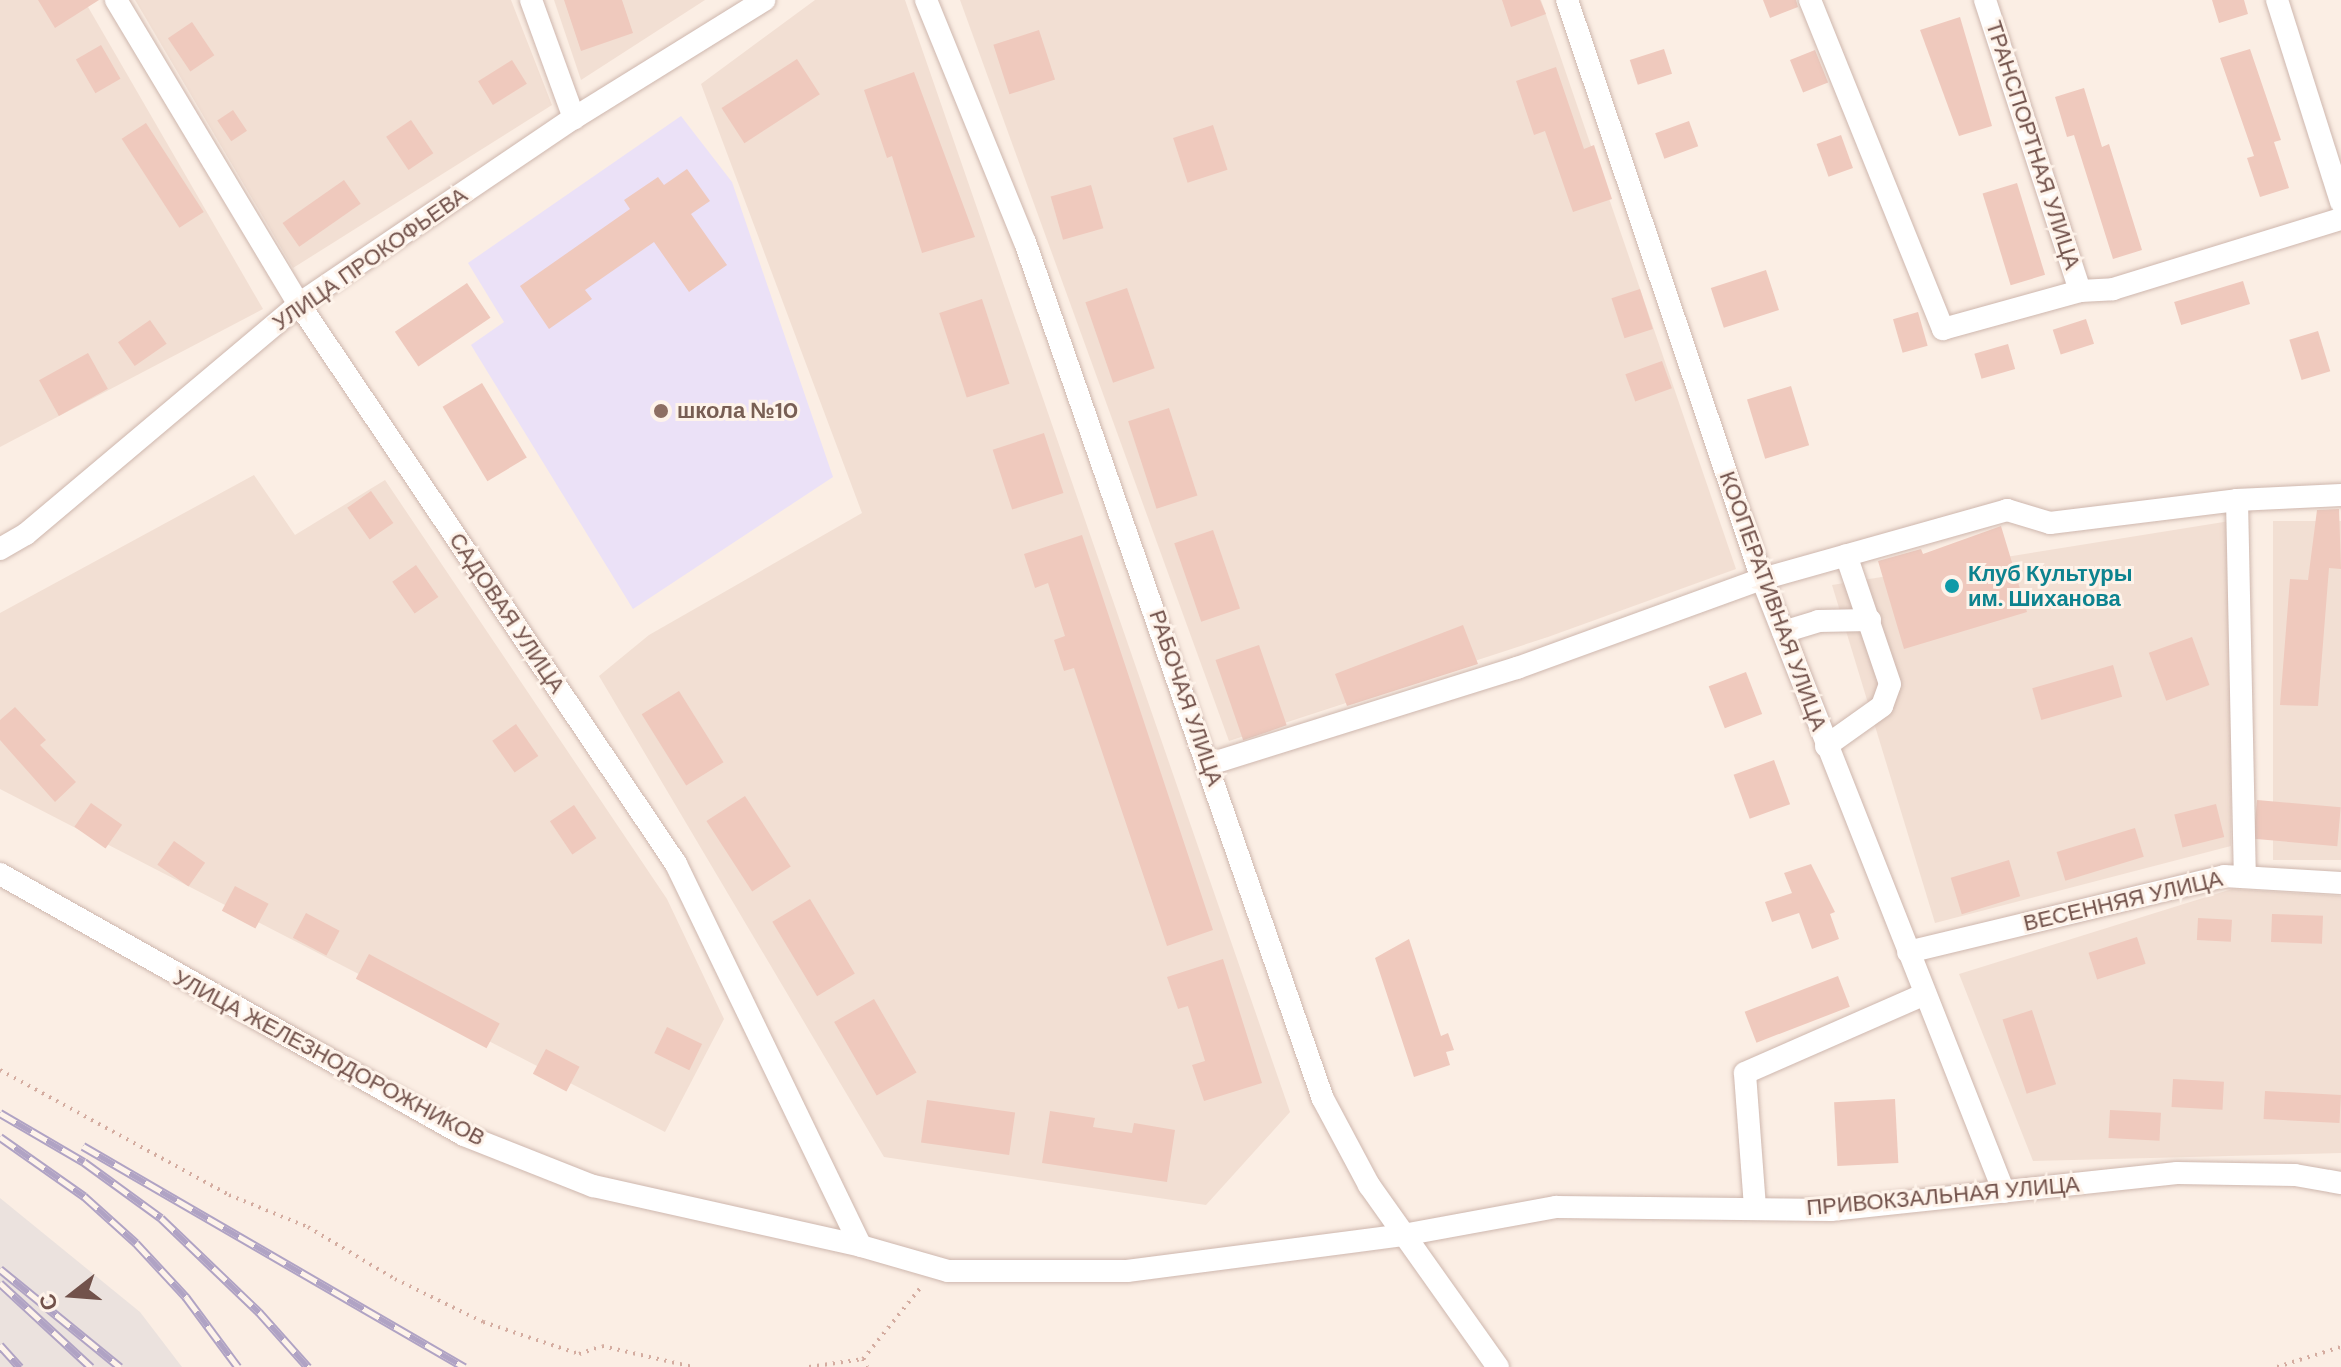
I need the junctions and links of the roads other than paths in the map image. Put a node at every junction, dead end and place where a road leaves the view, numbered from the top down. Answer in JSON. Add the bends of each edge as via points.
{"nodes":[{"id":1,"x":116,"y":0,"type":"edge"},
{"id":2,"x":531,"y":0,"type":"edge"},
{"id":3,"x":764,"y":0,"type":"edge"},
{"id":4,"x":926,"y":0,"type":"edge"},
{"id":5,"x":1567,"y":0,"type":"edge"},
{"id":6,"x":1810,"y":0,"type":"edge"},
{"id":7,"x":1985,"y":0,"type":"edge"},
{"id":8,"x":2277,"y":0,"type":"edge"},
{"id":9,"x":574,"y":118,"type":"junction"},
{"id":10,"x":2341,"y":202,"type":"edge"},
{"id":11,"x":2341,"y":219,"type":"edge"},
{"id":12,"x":2080,"y":291,"type":"junction"},
{"id":13,"x":299,"y":304,"type":"junction"},
{"id":14,"x":2341,"y":495,"type":"edge"},
{"id":15,"x":2237,"y":500,"type":"junction"},
{"id":16,"x":0,"y":549,"type":"edge"},
{"id":17,"x":1846,"y":555,"type":"junction"},
{"id":18,"x":1762,"y":579,"type":"junction"},
{"id":19,"x":1870,"y":620,"type":"junction"},
{"id":20,"x":1783,"y":632,"type":"junction"},
{"id":21,"x":1826,"y":746,"type":"junction"},
{"id":22,"x":1210,"y":764,"type":"junction"},
{"id":23,"x":0,"y":874,"type":"edge"},
{"id":24,"x":2245,"y":877,"type":"junction"},
{"id":25,"x":2341,"y":883,"type":"edge"},
{"id":26,"x":1908,"y":952,"type":"junction"},
{"id":27,"x":1923,"y":995,"type":"junction"},
{"id":28,"x":2341,"y":1183,"type":"edge"},
{"id":29,"x":2004,"y":1192,"type":"junction"},
{"id":30,"x":1755,"y":1207,"type":"junction"},
{"id":31,"x":1403,"y":1235,"type":"junction"},
{"id":32,"x":861,"y":1246,"type":"junction"},
{"id":33,"x":948,"y":1271,"type":"joint"},
{"id":34,"x":1498,"y":1367,"type":"edge"}],
"edges":[{"from":1,"to":13,"type":"street","name":"САДОВАЯ УЛИЦА"},
{"from":2,"to":9,"type":"street"},
{"from":3,"to":9,"type":"street","name":"УЛИЦА ПРОКОФЬЕВА"},
{"from":4,"to":22,"type":"street","name":"РАБОЧАЯ УЛИЦА","via":[[1025,242]]},
{"from":5,"to":18,"type":"street","name":"КООПЕРАТИВНАЯ УЛИЦА"},
{"from":6,"to":12,"type":"street","via":[[1943,329]]},
{"from":7,"to":12,"type":"street","name":"ТРАНСПОРТНАЯ УЛИЦА"},
{"from":8,"to":10,"type":"street"},
{"from":9,"to":13,"type":"street","name":"УЛИЦА ПРОКОФЬЕВА"},
{"from":11,"to":12,"type":"street","via":[[2113,289]]},
{"from":13,"to":16,"type":"street","name":"УЛИЦА ПРОКОФЬЕВА","via":[[26,534]]},
{"from":13,"to":32,"type":"street","name":"САДОВАЯ УЛИЦА","via":[[676,864]]},
{"from":14,"to":15,"type":"street"},
{"from":15,"to":17,"type":"street","via":[[2050,523],[2007,510]]},
{"from":15,"to":24,"type":"street"},
{"from":17,"to":18,"type":"street"},
{"from":17,"to":19,"type":"street"},
{"from":18,"to":20,"type":"street","name":"КООПЕРАТИВНАЯ УЛИЦА"},
{"from":18,"to":22,"type":"street","via":[[1517,668]]},
{"from":19,"to":20,"type":"street","via":[[1818,621]]},
{"from":19,"to":21,"type":"street","via":[[1890,684],[1882,706]]},
{"from":20,"to":21,"type":"street","name":"КООПЕРАТИВНАЯ УЛИЦА"},
{"from":21,"to":26,"type":"street","name":"КООПЕРАТИВНАЯ УЛИЦА"},
{"from":22,"to":31,"type":"street","name":"РАБОЧАЯ УЛИЦА","via":[[1323,1099]]},
{"from":23,"to":32,"type":"street","name":"УЛИЦА ЖЕЛЕЗНОДОРОЖНИКОВ","via":[[464,1135],[593,1186]]},
{"from":24,"to":25,"type":"street","name":"ВЕСЕННЯЯ УЛИЦА"},
{"from":24,"to":26,"type":"street","name":"ВЕСЕННЯЯ УЛИЦА","via":[[2173,886]]},
{"from":26,"to":27,"type":"street","name":"КООПЕРАТИВНАЯ УЛИЦА"},
{"from":27,"to":29,"type":"street","name":"КООПЕРАТИВНАЯ УЛИЦА"},
{"from":27,"to":30,"type":"street","via":[[1745,1073]]},
{"from":28,"to":29,"type":"street","name":"ПРИВОКЗАЛЬНАЯ УЛИЦА","via":[[2295,1175],[2177,1173]]},
{"from":29,"to":30,"type":"street","name":"ПРИВОКЗАЛЬНАЯ УЛИЦА","via":[[1831,1210]]},
{"from":30,"to":31,"type":"street","name":"ПРИВОКЗАЛЬНАЯ УЛИЦА","via":[[1556,1207]]},
{"from":31,"to":33,"type":"street","name":"ПРИВОКЗАЛЬНАЯ УЛИЦА","via":[[1127,1271]]},
{"from":31,"to":34,"type":"street","name":"РАБОЧАЯ УЛИЦА"},
{"from":32,"to":33,"type":"street","name":"УЛИЦА ЖЕЛЕЗНОДОРОЖНИКОВ"}]}
